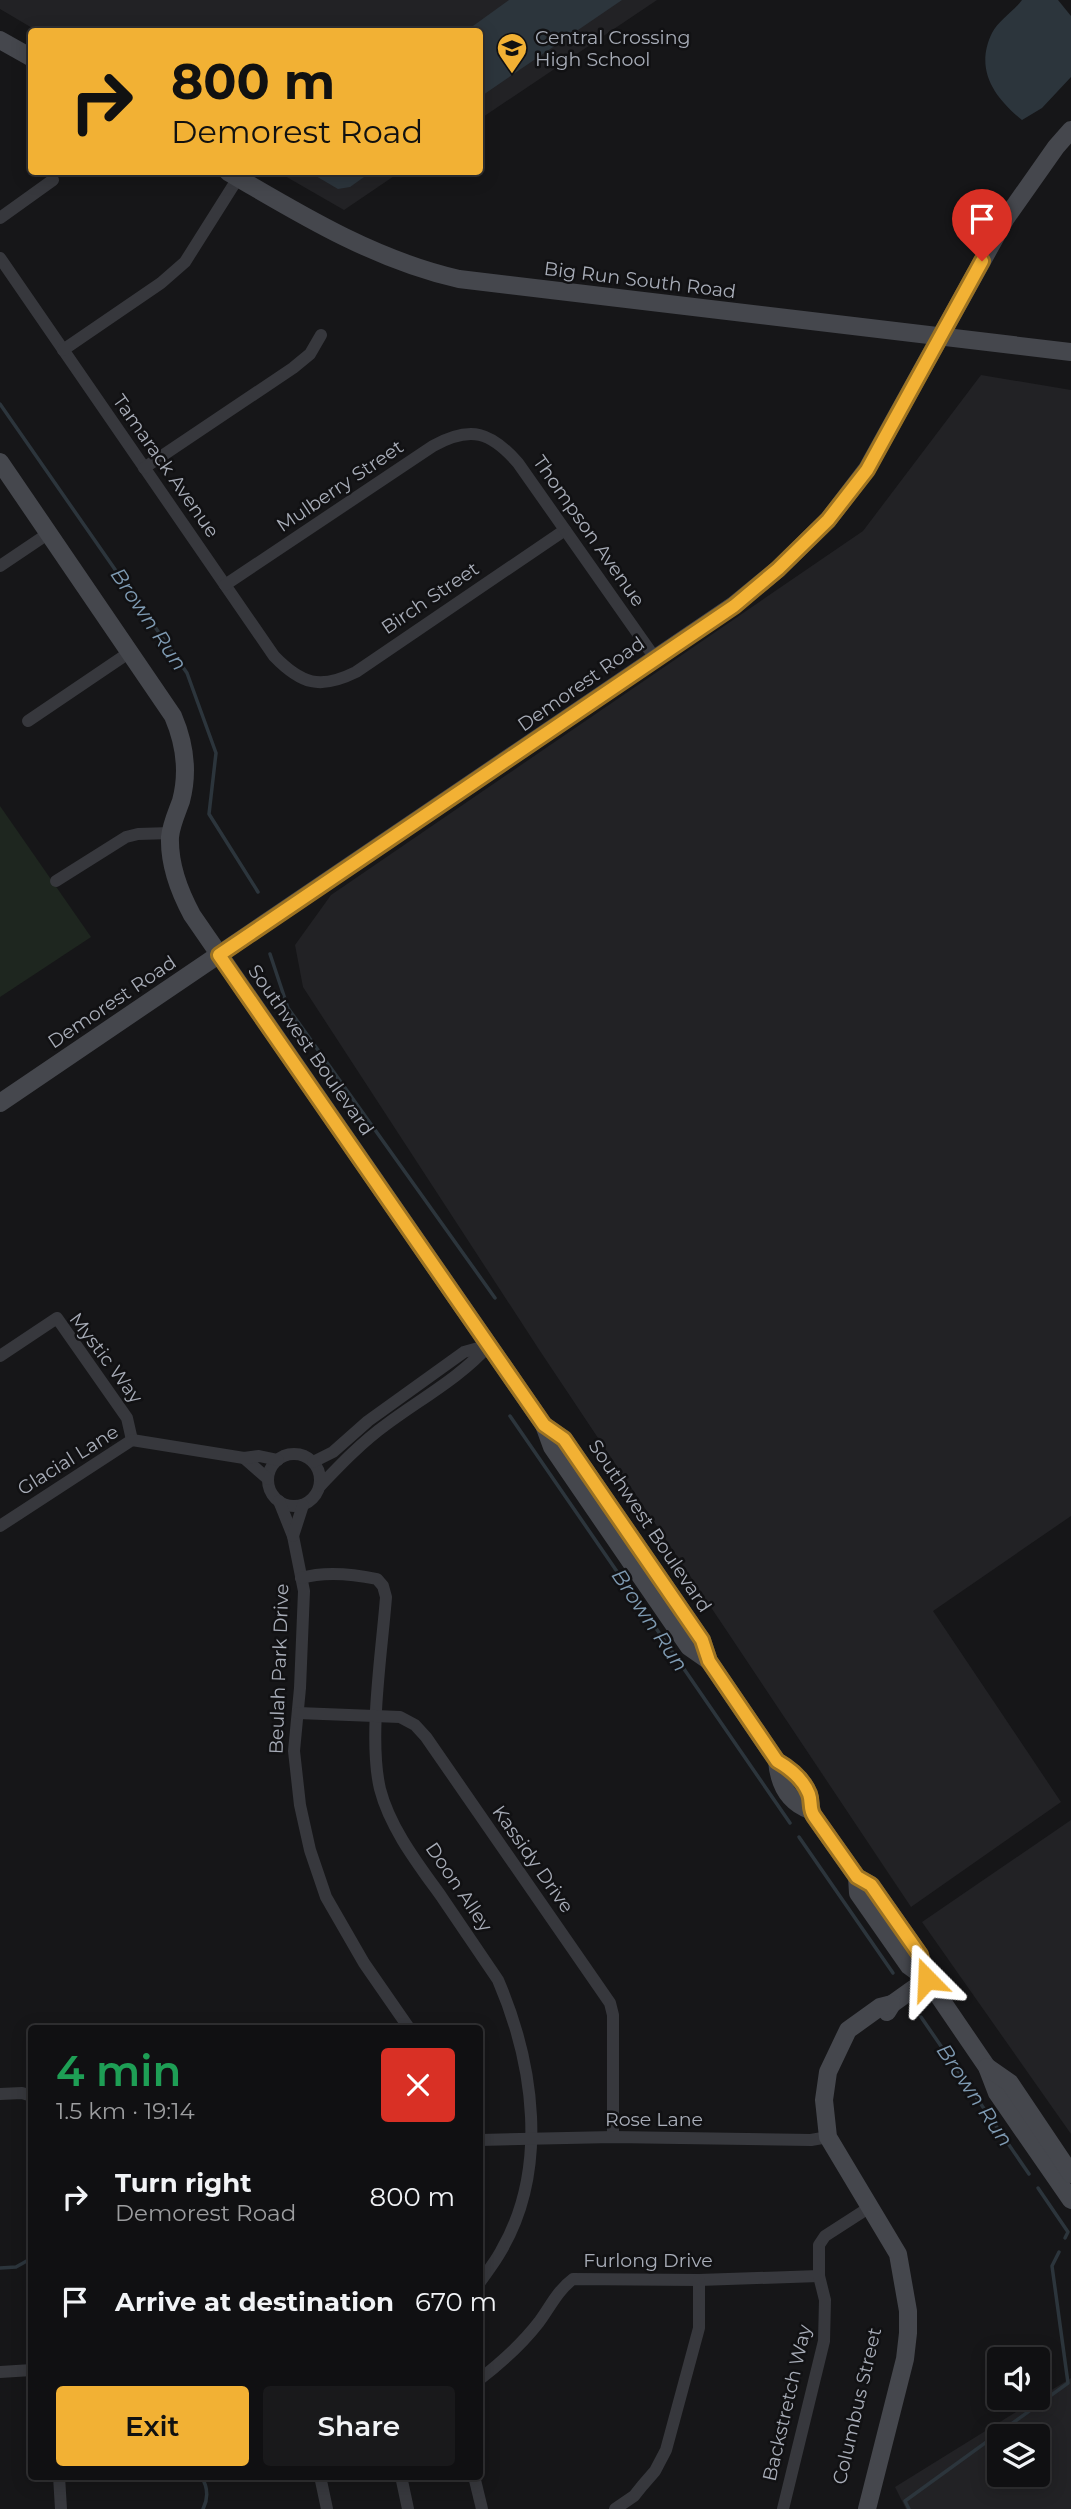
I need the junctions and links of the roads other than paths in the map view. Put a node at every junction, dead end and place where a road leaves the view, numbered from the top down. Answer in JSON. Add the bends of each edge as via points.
{"nodes":[{"id":1,"x":0,"y":40,"type":"edge"},
{"id":2,"x":28,"y":56,"type":"edge"},
{"id":3,"x":1071,"y":130,"type":"edge"},
{"id":4,"x":233,"y":175,"type":"edge"},
{"id":5,"x":53,"y":180,"type":"dead end"},
{"id":6,"x":0,"y":218,"type":"edge"},
{"id":7,"x":0,"y":258,"type":"edge"},
{"id":8,"x":321,"y":335,"type":"dead end"},
{"id":9,"x":940,"y":337,"type":"junction"},
{"id":10,"x":63,"y":350,"type":"junction"},
{"id":11,"x":1071,"y":352,"type":"edge"},
{"id":12,"x":482,"y":435,"type":"joint"},
{"id":13,"x":0,"y":462,"type":"edge"},
{"id":14,"x":144,"y":468,"type":"junction"},
{"id":15,"x":565,"y":530,"type":"junction"},
{"id":16,"x":49,"y":533,"type":"junction"},
{"id":17,"x":0,"y":566,"type":"edge"},
{"id":18,"x":225,"y":585,"type":"junction"},
{"id":19,"x":130,"y":652,"type":"junction"},
{"id":20,"x":655,"y":658,"type":"junction"},
{"id":21,"x":312,"y":682,"type":"joint"},
{"id":22,"x":28,"y":721,"type":"dead end"},
{"id":23,"x":171,"y":833,"type":"junction"},
{"id":24,"x":55,"y":881,"type":"dead end"},
{"id":25,"x":219,"y":955,"type":"junction"},
{"id":26,"x":0,"y":1103,"type":"edge"},
{"id":27,"x":489,"y":1345,"type":"junction"},
{"id":28,"x":0,"y":1356,"type":"edge"},
{"id":29,"x":132,"y":1440,"type":"junction"},
{"id":30,"x":244,"y":1458,"type":"junction"},
{"id":31,"x":278,"y":1460,"type":"junction"},
{"id":32,"x":313,"y":1462,"type":"junction"},
{"id":33,"x":268,"y":1479,"type":"junction"},
{"id":34,"x":320,"y":1486,"type":"junction"},
{"id":35,"x":279,"y":1501,"type":"junction"},
{"id":36,"x":303,"y":1505,"type":"junction"},
{"id":37,"x":0,"y":1526,"type":"edge"},
{"id":38,"x":293,"y":1536,"type":"junction"},
{"id":39,"x":301,"y":1578,"type":"junction"},
{"id":40,"x":298,"y":1713,"type":"junction"},
{"id":41,"x":377,"y":1716,"type":"junction"},
{"id":42,"x":927,"y":1979,"type":"junction"},
{"id":43,"x":407,"y":2025,"type":"edge"},
{"id":44,"x":986,"y":2067,"type":"junction"},
{"id":45,"x":0,"y":2094,"type":"edge"},
{"id":46,"x":28,"y":2095,"type":"edge"},
{"id":47,"x":612,"y":2137,"type":"junction"},
{"id":48,"x":828,"y":2137,"type":"junction"},
{"id":49,"x":531,"y":2139,"type":"junction"},
{"id":50,"x":483,"y":2140,"type":"edge"},
{"id":51,"x":1071,"y":2174,"type":"edge"},
{"id":52,"x":1071,"y":2200,"type":"edge"},
{"id":53,"x":870,"y":2207,"type":"junction"},
{"id":54,"x":884,"y":2230,"type":"junction"},
{"id":55,"x":819,"y":2276,"type":"junction"},
{"id":56,"x":483,"y":2278,"type":"edge"},
{"id":57,"x":699,"y":2280,"type":"junction"},
{"id":58,"x":28,"y":2371,"type":"edge"},
{"id":59,"x":0,"y":2372,"type":"edge"},
{"id":60,"x":483,"y":2377,"type":"edge"},
{"id":61,"x":58,"y":2480,"type":"edge"},
{"id":62,"x":321,"y":2480,"type":"edge"},
{"id":63,"x":402,"y":2480,"type":"edge"},
{"id":64,"x":475,"y":2480,"type":"edge"},
{"id":65,"x":61,"y":2509,"type":"edge"},
{"id":66,"x":327,"y":2509,"type":"edge"},
{"id":67,"x":408,"y":2509,"type":"edge"},
{"id":68,"x":482,"y":2509,"type":"edge"},
{"id":69,"x":615,"y":2509,"type":"edge"},
{"id":70,"x":783,"y":2509,"type":"edge"},
{"id":71,"x":856,"y":2509,"type":"edge"},
{"id":72,"x":867,"y":2509,"type":"edge"}],
"edges":[{"from":1,"to":2,"type":"street"},
{"from":3,"to":9,"type":"street","name":"Demorest Road","via":[[1006,218]]},
{"from":4,"to":9,"type":"street","name":"Big Run South Road","via":[[380,254],[428,272]]},
{"from":4,"to":10,"type":"street","via":[[185,262]]},
{"from":5,"to":6,"type":"street"},
{"from":7,"to":10,"type":"street","name":"Tamarack Avenue"},
{"from":8,"to":14,"type":"street","via":[[310,354],[293,368]]},
{"from":9,"to":11,"type":"street","name":"Big Run South Road"},
{"from":9,"to":20,"type":"street","name":"Demorest Road","via":[[867,470],[828,520],[734,606]]},
{"from":10,"to":14,"type":"street","name":"Tamarack Avenue"},
{"from":12,"to":15,"type":"street","name":"Thompson Avenue","via":[[503,446]]},
{"from":12,"to":18,"type":"street","name":"Mulberry Street","via":[[445,439]]},
{"from":13,"to":16,"type":"street","name":"Southwest Boulevard"},
{"from":14,"to":18,"type":"street","name":"Tamarack Avenue"},
{"from":15,"to":20,"type":"street","name":"Thompson Avenue"},
{"from":15,"to":21,"type":"street","name":"Birch Street","via":[[356,672],[331,682]]},
{"from":16,"to":17,"type":"street"},
{"from":16,"to":19,"type":"street","name":"Southwest Boulevard"},
{"from":18,"to":21,"type":"street","name":"Tamarack Avenue","via":[[274,656]]},
{"from":19,"to":22,"type":"street"},
{"from":19,"to":23,"type":"street","name":"Southwest Boulevard","via":[[164,700],[182,737],[184,789]]},
{"from":20,"to":25,"type":"street","name":"Demorest Road"},
{"from":23,"to":24,"type":"street","via":[[126,837]]},
{"from":23,"to":25,"type":"street","name":"Southwest Boulevard","via":[[178,888]]},
{"from":25,"to":26,"type":"street","name":"Demorest Road"},
{"from":25,"to":27,"type":"street","name":"Southwest Boulevard"},
{"from":27,"to":32,"type":"street","via":[[464,1352],[333,1452]]},
{"from":27,"to":34,"type":"street","via":[[473,1364],[355,1450]]},
{"from":27,"to":42,"type":"street","name":"Southwest Boulevard","via":[[544,1425],[564,1439],[702,1640],[709,1661],[777,1761],[792,1769],[810,1796],[810,1810],[920,1955]]},
{"from":28,"to":29,"type":"street","name":"Mystic Way","via":[[57,1318],[127,1418]]},
{"from":29,"to":30,"type":"street","name":"Glacial Lane"},
{"from":29,"to":37,"type":"street","name":"Glacial Lane"},
{"from":30,"to":31,"type":"street","name":"Glacial Lane"},
{"from":30,"to":33,"type":"street"},
{"from":31,"to":32,"type":"street","via":[[298,1454]]},
{"from":31,"to":33,"type":"street"},
{"from":32,"to":34,"type":"street"},
{"from":33,"to":35,"type":"street","via":[[272,1495]]},
{"from":34,"to":36,"type":"street"},
{"from":35,"to":36,"type":"street"},
{"from":35,"to":38,"type":"street","name":"Beulah Park Drive"},
{"from":36,"to":38,"type":"street","name":"Beulah Park Drive"},
{"from":38,"to":39,"type":"street","name":"Beulah Park Drive"},
{"from":39,"to":40,"type":"street","name":"Beulah Park Drive"},
{"from":39,"to":41,"type":"street","name":"Doon Alley","via":[[316,1574],[367,1577],[377,1578],[383,1586],[386,1597]]},
{"from":40,"to":41,"type":"street","name":"Kassidy Drive"},
{"from":40,"to":43,"type":"street","name":"Beulah Park Drive","via":[[295,1751],[300,1805],[326,1897]]},
{"from":41,"to":47,"type":"street","name":"Kassidy Drive","via":[[400,1717],[426,1737],[610,2003]]},
{"from":41,"to":49,"type":"street","name":"Doon Alley","via":[[380,1790],[393,1823],[498,1980],[506,2000],[527,2073]]},
{"from":42,"to":44,"type":"street","name":"Southwest Boulevard"},
{"from":42,"to":48,"type":"street","name":"Columbus Street","via":[[839,2049],[828,2072],[824,2100]]},
{"from":44,"to":51,"type":"street","name":"Southwest Boulevard","via":[[1010,2083]]},
{"from":44,"to":52,"type":"street","name":"Southwest Boulevard","via":[[997,2093]]},
{"from":45,"to":46,"type":"street"},
{"from":47,"to":48,"type":"street","name":"Rose Lane"},
{"from":47,"to":49,"type":"street","name":"Rose Lane"},
{"from":48,"to":53,"type":"street","name":"Columbus Street"},
{"from":49,"to":50,"type":"street","name":"Rose Lane"},
{"from":49,"to":56,"type":"street","name":"Doon Alley","via":[[525,2193],[501,2252]]},
{"from":53,"to":54,"type":"street","name":"Columbus Street"},
{"from":53,"to":55,"type":"street","name":"Backstretch Way","via":[[825,2236],[817,2255]]},
{"from":54,"to":71,"type":"street","name":"Columbus Street","via":[[883,2243],[896,2290],[897,2340]]},
{"from":54,"to":72,"type":"street","name":"Columbus Street","via":[[898,2254],[905,2282],[908,2333],[900,2383]]},
{"from":55,"to":57,"type":"street","name":"Furlong Drive"},
{"from":55,"to":70,"type":"street","name":"Backstretch Way","via":[[825,2300],[824,2342]]},
{"from":57,"to":60,"type":"street","name":"Furlong Drive","via":[[573,2279],[507,2358]]},
{"from":57,"to":69,"type":"street","via":[[699,2328],[666,2450],[634,2496]]},
{"from":58,"to":59,"type":"street"},
{"from":61,"to":65,"type":"street"},
{"from":62,"to":66,"type":"street"},
{"from":63,"to":67,"type":"street"},
{"from":64,"to":68,"type":"street"}]}
